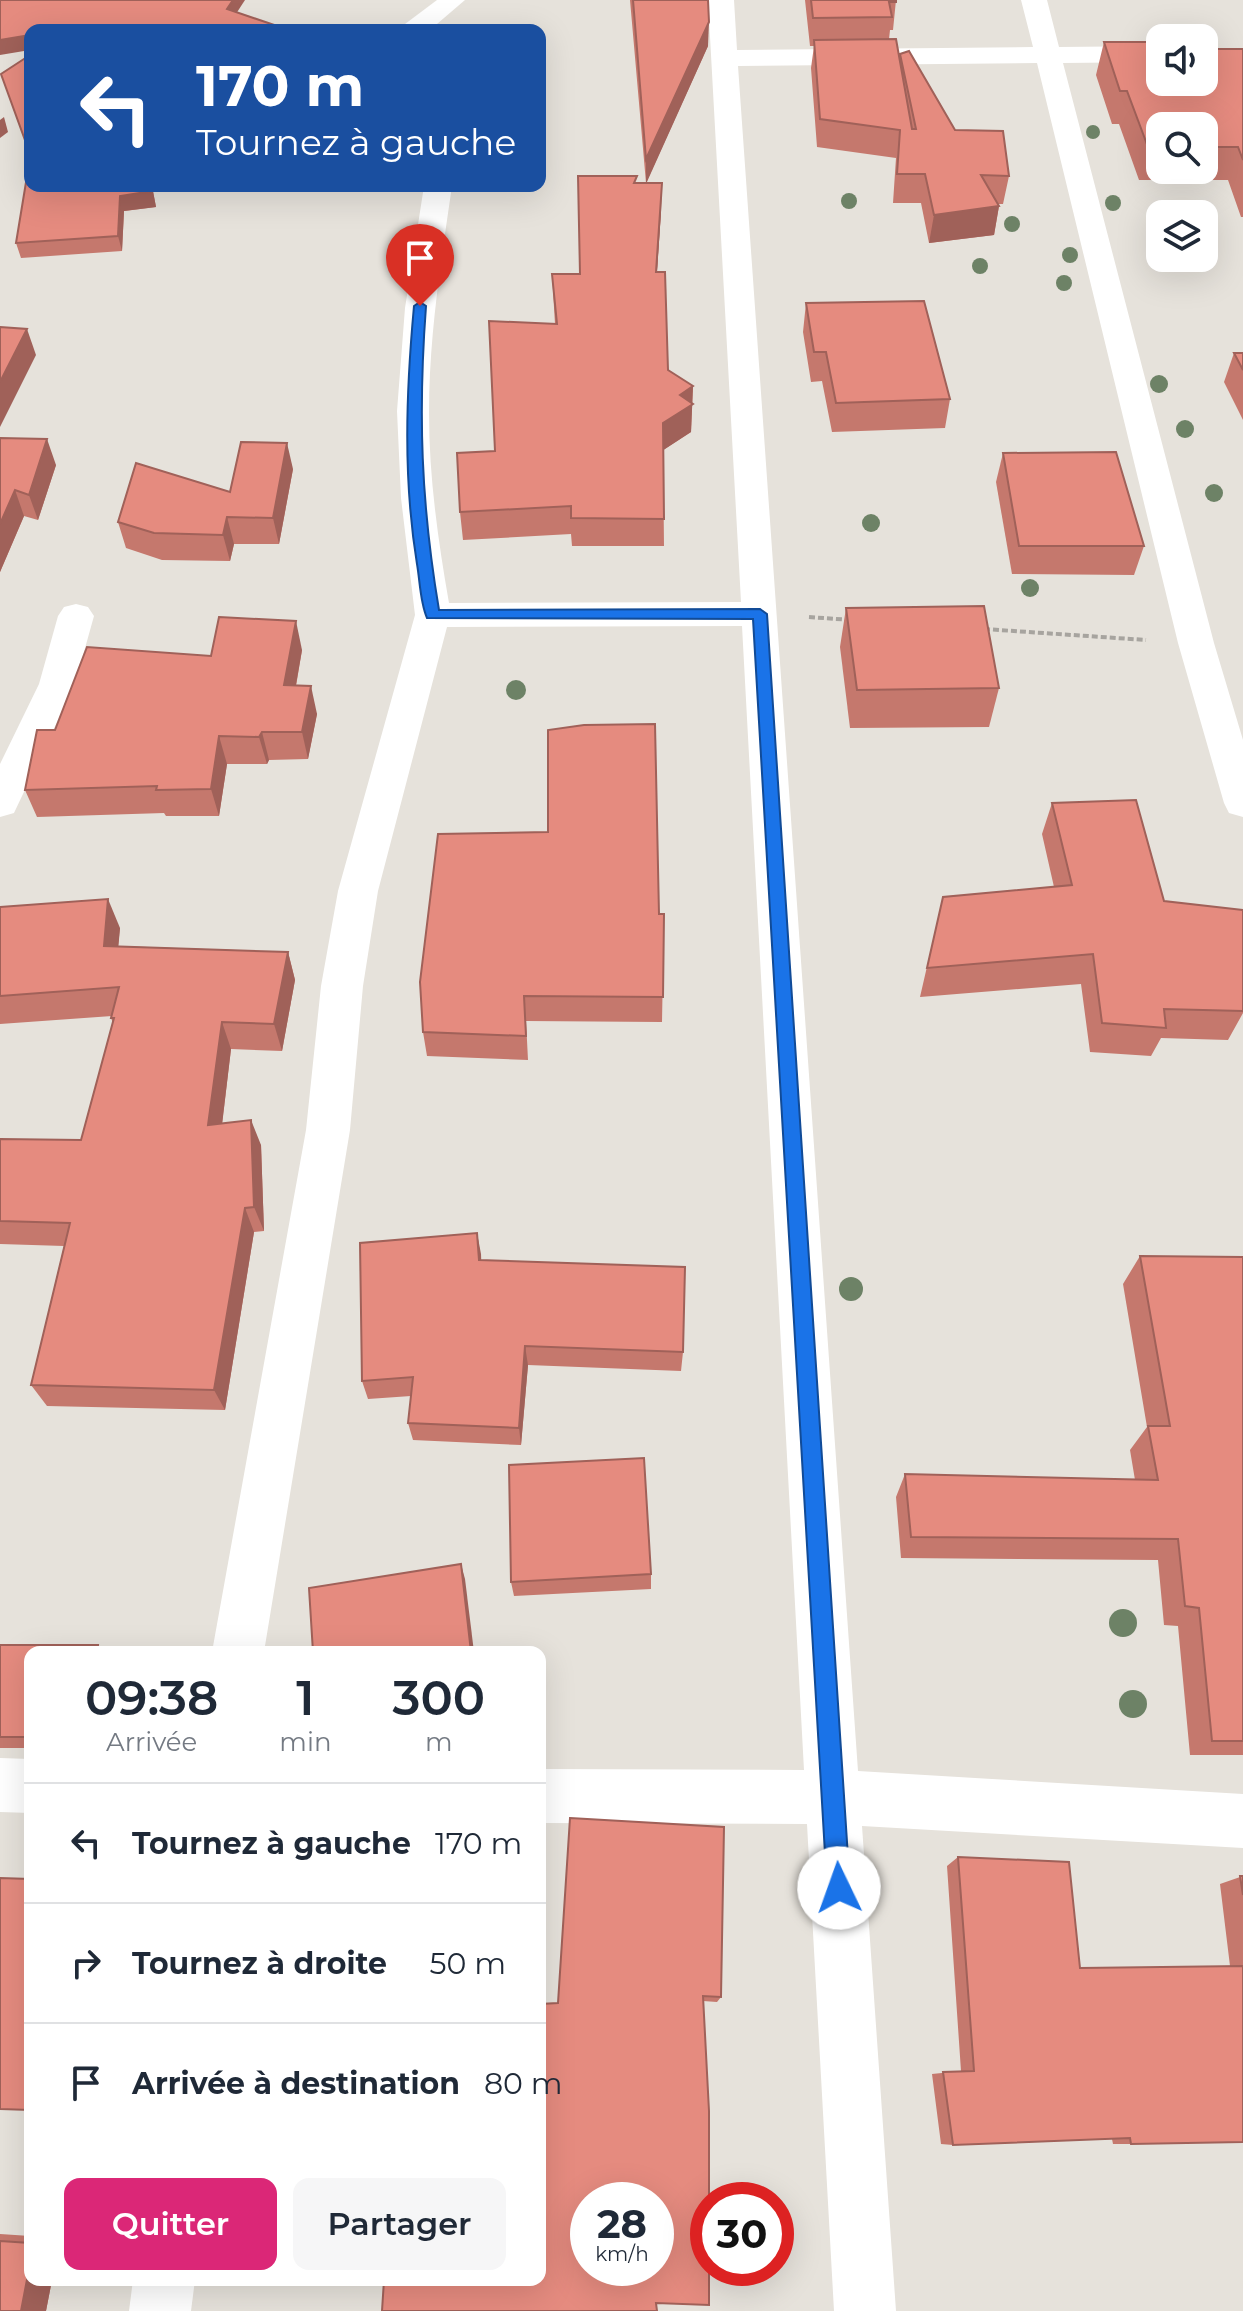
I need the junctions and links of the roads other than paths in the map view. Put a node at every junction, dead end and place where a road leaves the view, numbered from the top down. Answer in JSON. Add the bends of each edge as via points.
{"nodes":[{"id":1,"x":452,"y":0,"type":"edge"},
{"id":2,"x":721,"y":0,"type":"edge"},
{"id":3,"x":1034,"y":0,"type":"edge"},
{"id":4,"x":422,"y":24,"type":"edge"},
{"id":5,"x":1146,"y":54,"type":"edge"},
{"id":6,"x":1048,"y":55,"type":"junction"},
{"id":7,"x":725,"y":58,"type":"junction"},
{"id":8,"x":437,"y":192,"type":"edge"},
{"id":9,"x":760,"y":614,"type":"junction"},
{"id":10,"x":433,"y":615,"type":"junction"},
{"id":11,"x":76,"y":616,"type":"dead end"},
{"id":12,"x":0,"y":803,"type":"edge"},
{"id":13,"x":1243,"y":803,"type":"edge"},
{"id":14,"x":239,"y":1646,"type":"edge"},
{"id":15,"x":0,"y":1785,"type":"edge"},
{"id":16,"x":24,"y":1786,"type":"edge"},
{"id":17,"x":546,"y":1796,"type":"edge"},
{"id":18,"x":833,"y":1797,"type":"junction"},
{"id":19,"x":1243,"y":1821,"type":"edge"},
{"id":20,"x":163,"y":2286,"type":"edge"},
{"id":21,"x":160,"y":2311,"type":"edge"},
{"id":22,"x":865,"y":2311,"type":"edge"}],
"edges":[{"from":1,"to":4,"type":"street"},
{"from":2,"to":7,"type":"street"},
{"from":3,"to":6,"type":"street"},
{"from":5,"to":6,"type":"street"},
{"from":6,"to":7,"type":"street"},
{"from":6,"to":13,"type":"street","via":[[1196,643]]},
{"from":7,"to":9,"type":"street"},
{"from":8,"to":10,"type":"street","via":[[420,306],[413,457]]},
{"from":9,"to":10,"type":"street"},
{"from":9,"to":18,"type":"street"},
{"from":10,"to":14,"type":"street","via":[[358,891],[342,986],[328,1130]]},
{"from":11,"to":12,"type":"street","via":[[57,684]]},
{"from":15,"to":16,"type":"street"},
{"from":17,"to":18,"type":"street"},
{"from":18,"to":19,"type":"street"},
{"from":18,"to":22,"type":"street"},
{"from":20,"to":21,"type":"street"}]}
